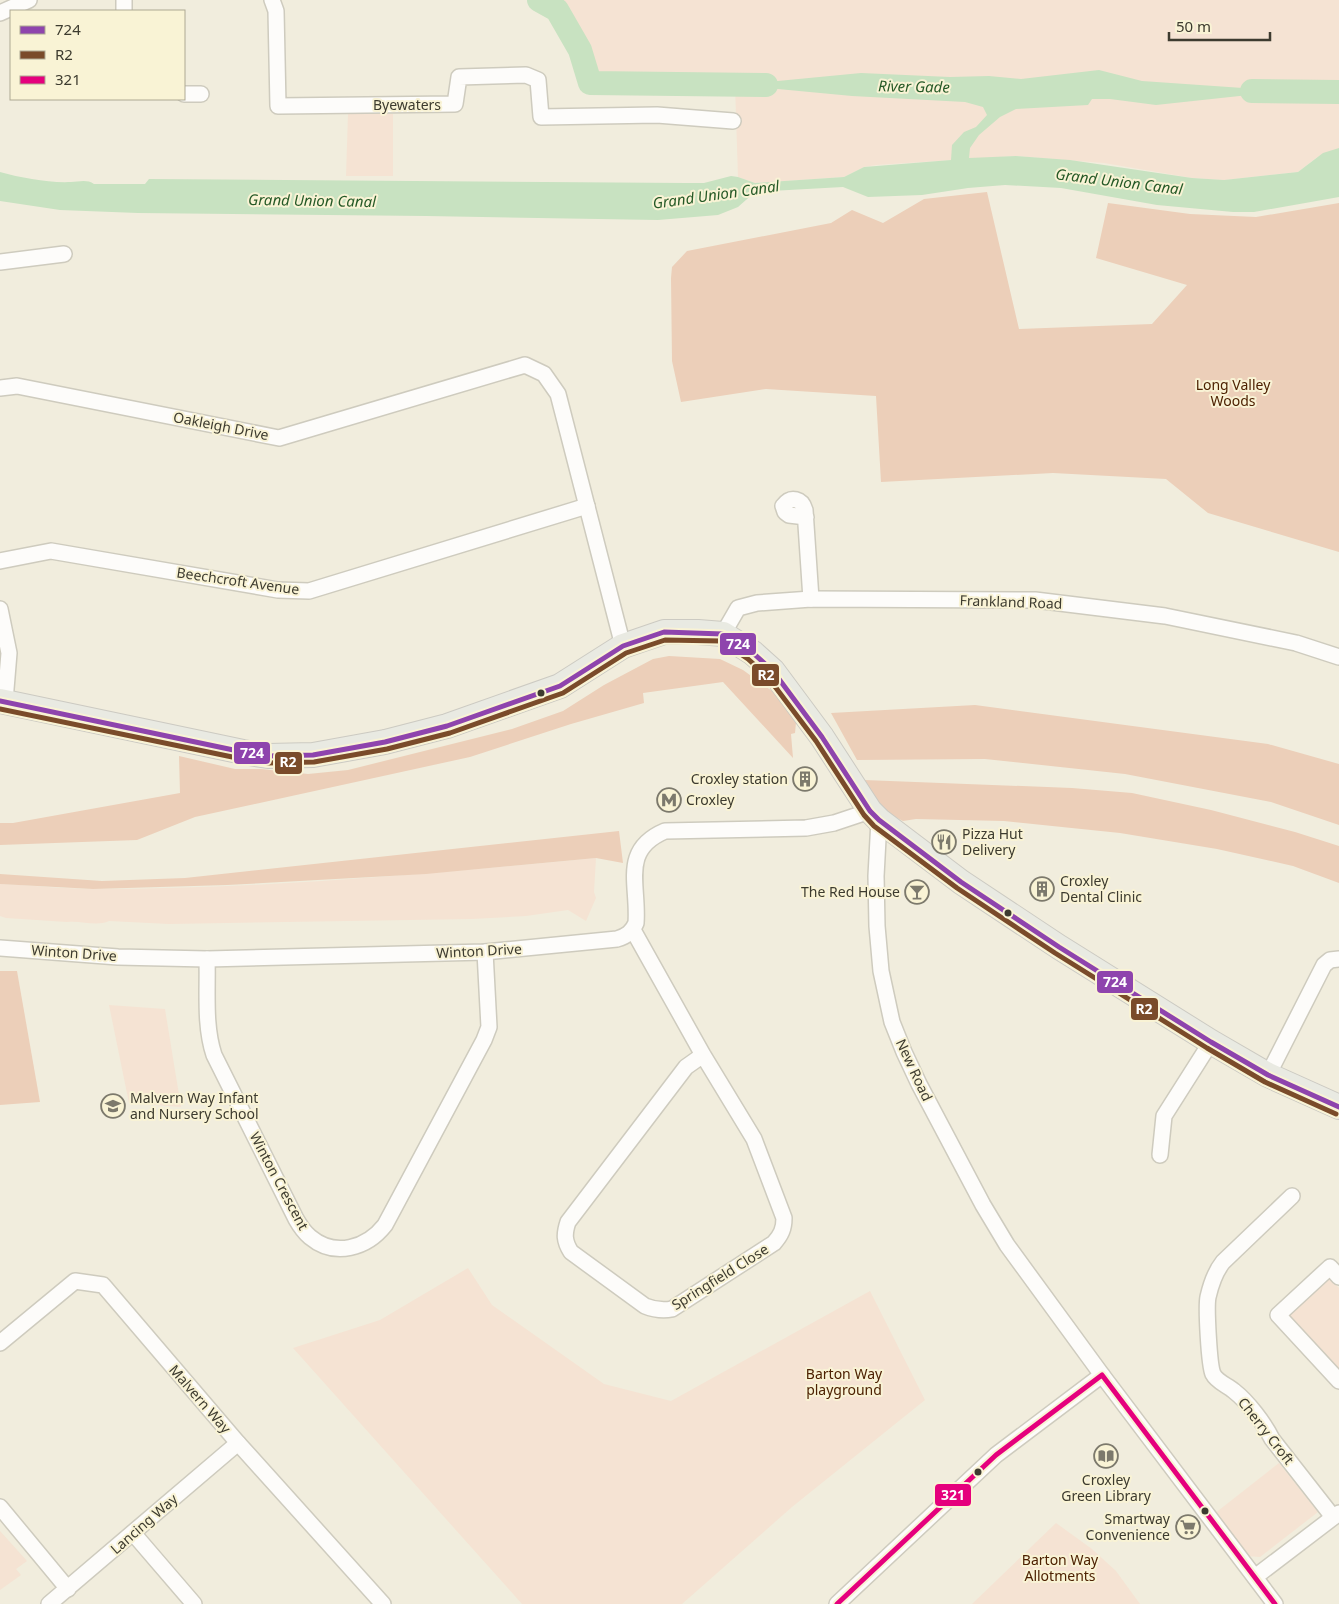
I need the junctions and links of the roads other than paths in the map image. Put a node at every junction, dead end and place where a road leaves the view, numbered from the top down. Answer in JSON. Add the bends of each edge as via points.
{"nodes":[{"id":1,"x":29,"y":0,"type":"edge"},
{"id":2,"x":272,"y":0,"type":"edge"},
{"id":3,"x":0,"y":12,"type":"edge"},
{"id":4,"x":185,"y":94,"type":"edge"},
{"id":5,"x":201,"y":94,"type":"dead end"},
{"id":6,"x":733,"y":121,"type":"dead end"},
{"id":7,"x":64,"y":254,"type":"dead end"},
{"id":8,"x":0,"y":262,"type":"edge"},
{"id":9,"x":0,"y":388,"type":"edge"},
{"id":10,"x":587,"y":506,"type":"junction"},
{"id":11,"x":806,"y":516,"type":"dead end"},
{"id":12,"x":0,"y":562,"type":"edge"},
{"id":13,"x":811,"y":599,"type":"junction"},
{"id":14,"x":0,"y":609,"type":"edge"},
{"id":15,"x":723,"y":634,"type":"junction"},
{"id":16,"x":624,"y":646,"type":"junction"},
{"id":17,"x":1339,"y":657,"type":"edge"},
{"id":18,"x":3,"y":701,"type":"edge"},
{"id":19,"x":875,"y":816,"type":"junction"},
{"id":20,"x":633,"y":930,"type":"junction"},
{"id":21,"x":0,"y":948,"type":"edge"},
{"id":22,"x":485,"y":952,"type":"junction"},
{"id":23,"x":207,"y":959,"type":"junction"},
{"id":24,"x":1339,"y":959,"type":"edge"},
{"id":25,"x":1211,"y":1042,"type":"junction"},
{"id":26,"x":703,"y":1056,"type":"junction"},
{"id":27,"x":1268,"y":1075,"type":"junction"},
{"id":28,"x":1339,"y":1107,"type":"edge"},
{"id":29,"x":1160,"y":1155,"type":"dead end"},
{"id":30,"x":1292,"y":1196,"type":"dead end"},
{"id":31,"x":1339,"y":1277,"type":"edge"},
{"id":32,"x":0,"y":1343,"type":"edge"},
{"id":33,"x":1102,"y":1375,"type":"junction"},
{"id":34,"x":1339,"y":1381,"type":"edge"},
{"id":35,"x":238,"y":1443,"type":"junction"},
{"id":36,"x":0,"y":1507,"type":"edge"},
{"id":37,"x":1336,"y":1515,"type":"edge"},
{"id":38,"x":133,"y":1532,"type":"junction"},
{"id":39,"x":1255,"y":1577,"type":"junction"},
{"id":40,"x":68,"y":1589,"type":"junction"},
{"id":41,"x":49,"y":1604,"type":"edge"},
{"id":42,"x":194,"y":1604,"type":"edge"},
{"id":43,"x":383,"y":1604,"type":"edge"},
{"id":44,"x":837,"y":1604,"type":"edge"},
{"id":45,"x":1275,"y":1604,"type":"edge"}],
"edges":[{"from":1,"to":3,"type":"street"},
{"from":2,"to":6,"type":"street","name":"Byewaters","via":[[276,11],[278,106],[455,104],[459,78],[526,75],[538,80],[541,117],[657,115]]},
{"from":4,"to":5,"type":"street"},
{"from":7,"to":8,"type":"street"},
{"from":9,"to":10,"type":"street","name":"Oakleigh Drive","via":[[17,386],[279,438],[525,365],[544,374],[558,394]]},
{"from":10,"to":12,"type":"street","name":"Beechcroft Avenue","via":[[309,591],[278,590],[51,551]]},
{"from":10,"to":16,"type":"street"},
{"from":11,"to":13,"type":"street"},
{"from":13,"to":15,"type":"street","name":"Frankland Road","via":[[757,603],[738,608]]},
{"from":13,"to":17,"type":"street","name":"Frankland Road","via":[[1035,600],[1165,616],[1296,643]]},
{"from":14,"to":18,"type":"street","via":[[9,653]]},
{"from":15,"to":16,"type":"main road","via":[[664,632]]},
{"from":15,"to":19,"type":"main road","via":[[773,670]]},
{"from":16,"to":18,"type":"main road","via":[[560,686],[483,714],[385,742],[313,755],[268,756],[243,752]]},
{"from":19,"to":20,"type":"street","via":[[806,828],[665,831],[646,843],[634,864],[637,913]]},
{"from":19,"to":25,"type":"main road","via":[[961,882]]},
{"from":19,"to":33,"type":"street","name":"New Road","via":[[881,971],[892,1022],[904,1052],[950,1144],[1007,1245]]},
{"from":20,"to":22,"type":"street","name":"Winton Drive","via":[[617,938]]},
{"from":20,"to":26,"type":"street","name":"Springfield Close"},
{"from":21,"to":23,"type":"street","name":"Winton Drive","via":[[118,957]]},
{"from":22,"to":23,"type":"street","name":"Winton Drive"},
{"from":22,"to":23,"type":"street","name":"Winton Crescent","via":[[489,1027],[484,1040],[385,1225],[362,1245],[339,1248],[328,1247],[310,1237],[296,1219],[214,1055],[208,1029]]},
{"from":24,"to":27,"type":"street","via":[[1324,965]]},
{"from":25,"to":27,"type":"main road"},
{"from":25,"to":29,"type":"street","via":[[1164,1116]]},
{"from":26,"to":26,"type":"street","name":"Springfield Close","via":[[754,1139],[782,1209],[784,1227],[774,1243],[672,1309],[654,1310],[571,1252],[565,1233],[568,1222],[660,1100],[686,1067]]},
{"from":27,"to":28,"type":"main road"},
{"from":30,"to":37,"type":"street","name":"Cherry Croft","via":[[1217,1270],[1208,1298],[1210,1360],[1212,1373],[1235,1391]]},
{"from":31,"to":34,"type":"street","via":[[1330,1267],[1278,1315]]},
{"from":32,"to":35,"type":"street","name":"Malvern Way","via":[[76,1281],[103,1285]]},
{"from":33,"to":39,"type":"street","name":"New Road"},
{"from":33,"to":44,"type":"street","via":[[996,1455]]},
{"from":35,"to":38,"type":"street","name":"Lancing Way"},
{"from":35,"to":43,"type":"street","name":"Malvern Way"},
{"from":36,"to":40,"type":"street"},
{"from":37,"to":39,"type":"street"},
{"from":38,"to":40,"type":"street","name":"Lancing Way"},
{"from":38,"to":42,"type":"street"},
{"from":39,"to":45,"type":"street","name":"New Road"},
{"from":40,"to":41,"type":"street","name":"Lancing Way"}]}
